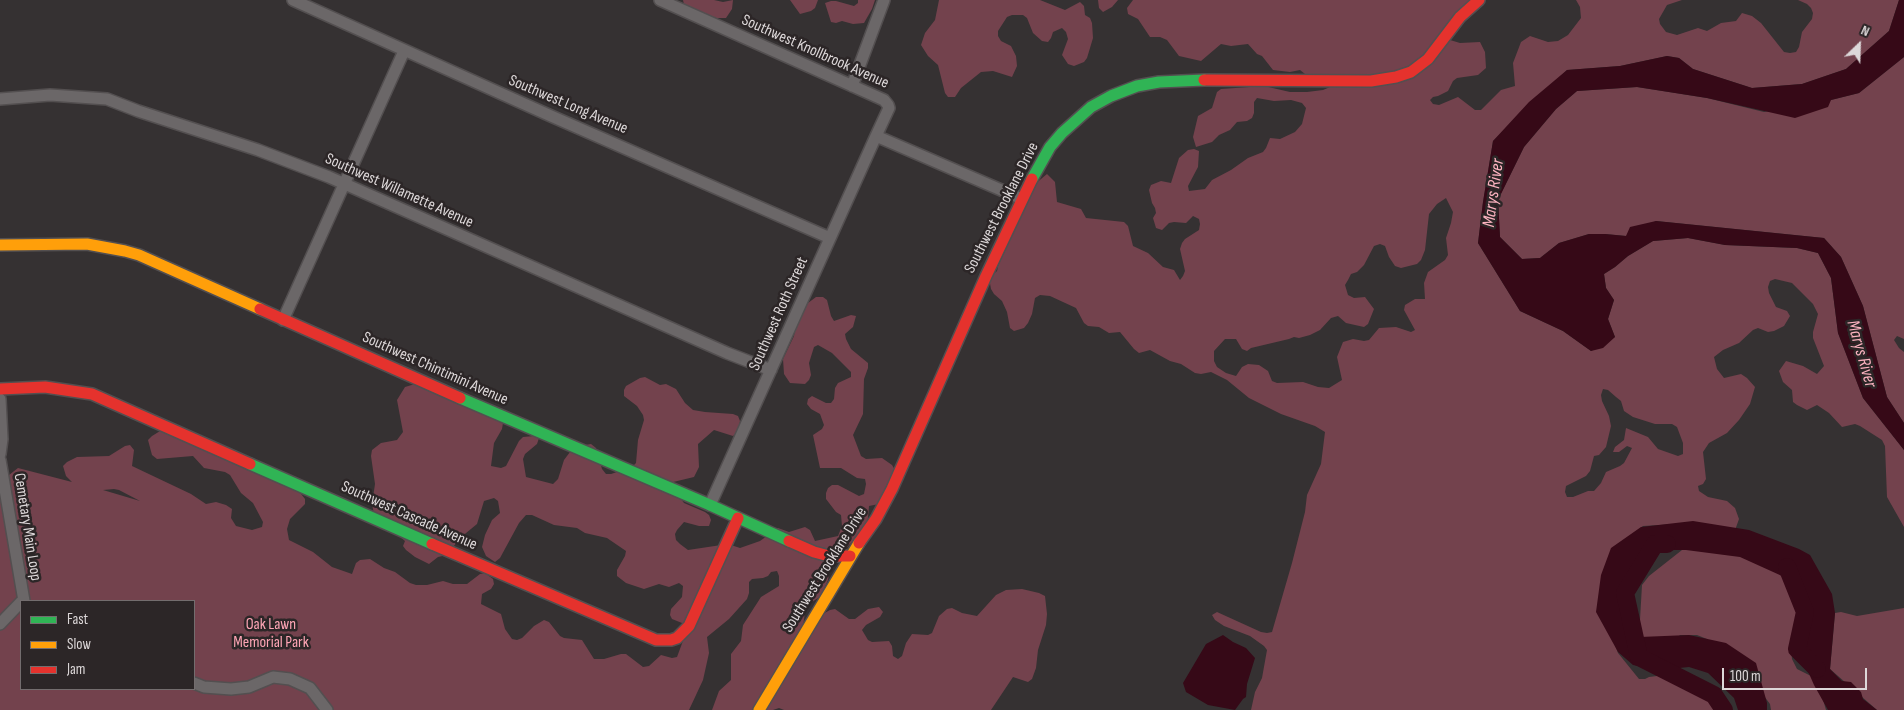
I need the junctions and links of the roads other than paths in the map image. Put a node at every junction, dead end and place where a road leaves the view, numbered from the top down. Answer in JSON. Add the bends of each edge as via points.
{"nodes":[{"id":1,"x":293,"y":0,"type":"edge"},
{"id":2,"x":660,"y":0,"type":"edge"},
{"id":3,"x":884,"y":0,"type":"edge"},
{"id":4,"x":1479,"y":0,"type":"edge"},
{"id":5,"x":404,"y":51,"type":"junction"},
{"id":6,"x":852,"y":86,"type":"junction"},
{"id":7,"x":0,"y":99,"type":"edge"},
{"id":8,"x":876,"y":136,"type":"junction"},
{"id":9,"x":344,"y":184,"type":"junction"},
{"id":10,"x":1022,"y":199,"type":"junction"},
{"id":11,"x":830,"y":238,"type":"junction"},
{"id":12,"x":0,"y":245,"type":"edge"},
{"id":13,"x":283,"y":320,"type":"junction"},
{"id":14,"x":771,"y":370,"type":"junction"},
{"id":15,"x":0,"y":389,"type":"edge"},
{"id":16,"x":0,"y":399,"type":"edge"},
{"id":17,"x":0,"y":454,"type":"edge"},
{"id":18,"x":0,"y":460,"type":"edge"},
{"id":19,"x":710,"y":505,"type":"junction"},
{"id":20,"x":738,"y":518,"type":"junction"},
{"id":21,"x":850,"y":556,"type":"junction"},
{"id":22,"x":22,"y":600,"type":"edge"},
{"id":23,"x":20,"y":603,"type":"edge"},
{"id":24,"x":0,"y":624,"type":"edge"},
{"id":25,"x":195,"y":683,"type":"edge"},
{"id":26,"x":327,"y":710,"type":"edge"},
{"id":27,"x":759,"y":710,"type":"edge"}],
"edges":[{"from":1,"to":5,"type":"street","name":"Southwest Long Avenue"},
{"from":2,"to":6,"type":"street","name":"Southwest Knollbrook Avenue"},
{"from":3,"to":6,"type":"street"},
{"from":4,"to":10,"type":"street","name":"Southwest Brooklane Drive","via":[[1460,16],[1428,58],[1411,72],[1396,77],[1371,81],[1159,82],[1111,96],[1062,133],[1050,147]]},
{"from":5,"to":9,"type":"street"},
{"from":5,"to":11,"type":"street","name":"Southwest Long Avenue"},
{"from":6,"to":8,"type":"street","name":"Southwest Knollbrook Avenue","via":[[888,104]]},
{"from":7,"to":9,"type":"street","name":"Southwest Willamette Avenue","via":[[50,95],[107,99],[258,150]]},
{"from":8,"to":10,"type":"street"},
{"from":8,"to":11,"type":"street","name":"Southwest Roth Street"},
{"from":9,"to":13,"type":"street"},
{"from":9,"to":14,"type":"street","name":"Southwest Willamette Avenue"},
{"from":10,"to":21,"type":"street","name":"Southwest Brooklane Drive","via":[[892,489]]},
{"from":11,"to":14,"type":"street","name":"Southwest Roth Street"},
{"from":12,"to":13,"type":"street","name":"Southwest Chintimini Avenue","via":[[71,243],[125,250]]},
{"from":13,"to":19,"type":"street","name":"Southwest Chintimini Avenue"},
{"from":14,"to":19,"type":"street","name":"Southwest Roth Street"},
{"from":15,"to":20,"type":"street","name":"Southwest Cascade Avenue","via":[[44,387],[92,394],[656,640],[677,638],[689,626]]},
{"from":16,"to":17,"type":"street"},
{"from":18,"to":22,"type":"street","name":"Cemetary Main Loop"},
{"from":19,"to":20,"type":"street","name":"Southwest Chintimini Avenue"},
{"from":20,"to":21,"type":"street","name":"Southwest Chintimini Avenue","via":[[814,552]]},
{"from":21,"to":27,"type":"street","name":"Southwest Brooklane Drive"},
{"from":23,"to":24,"type":"street","name":"Cemetary Main Loop"},
{"from":25,"to":26,"type":"street","via":[[231,689],[249,687],[273,677],[290,679],[310,688]]}]}
